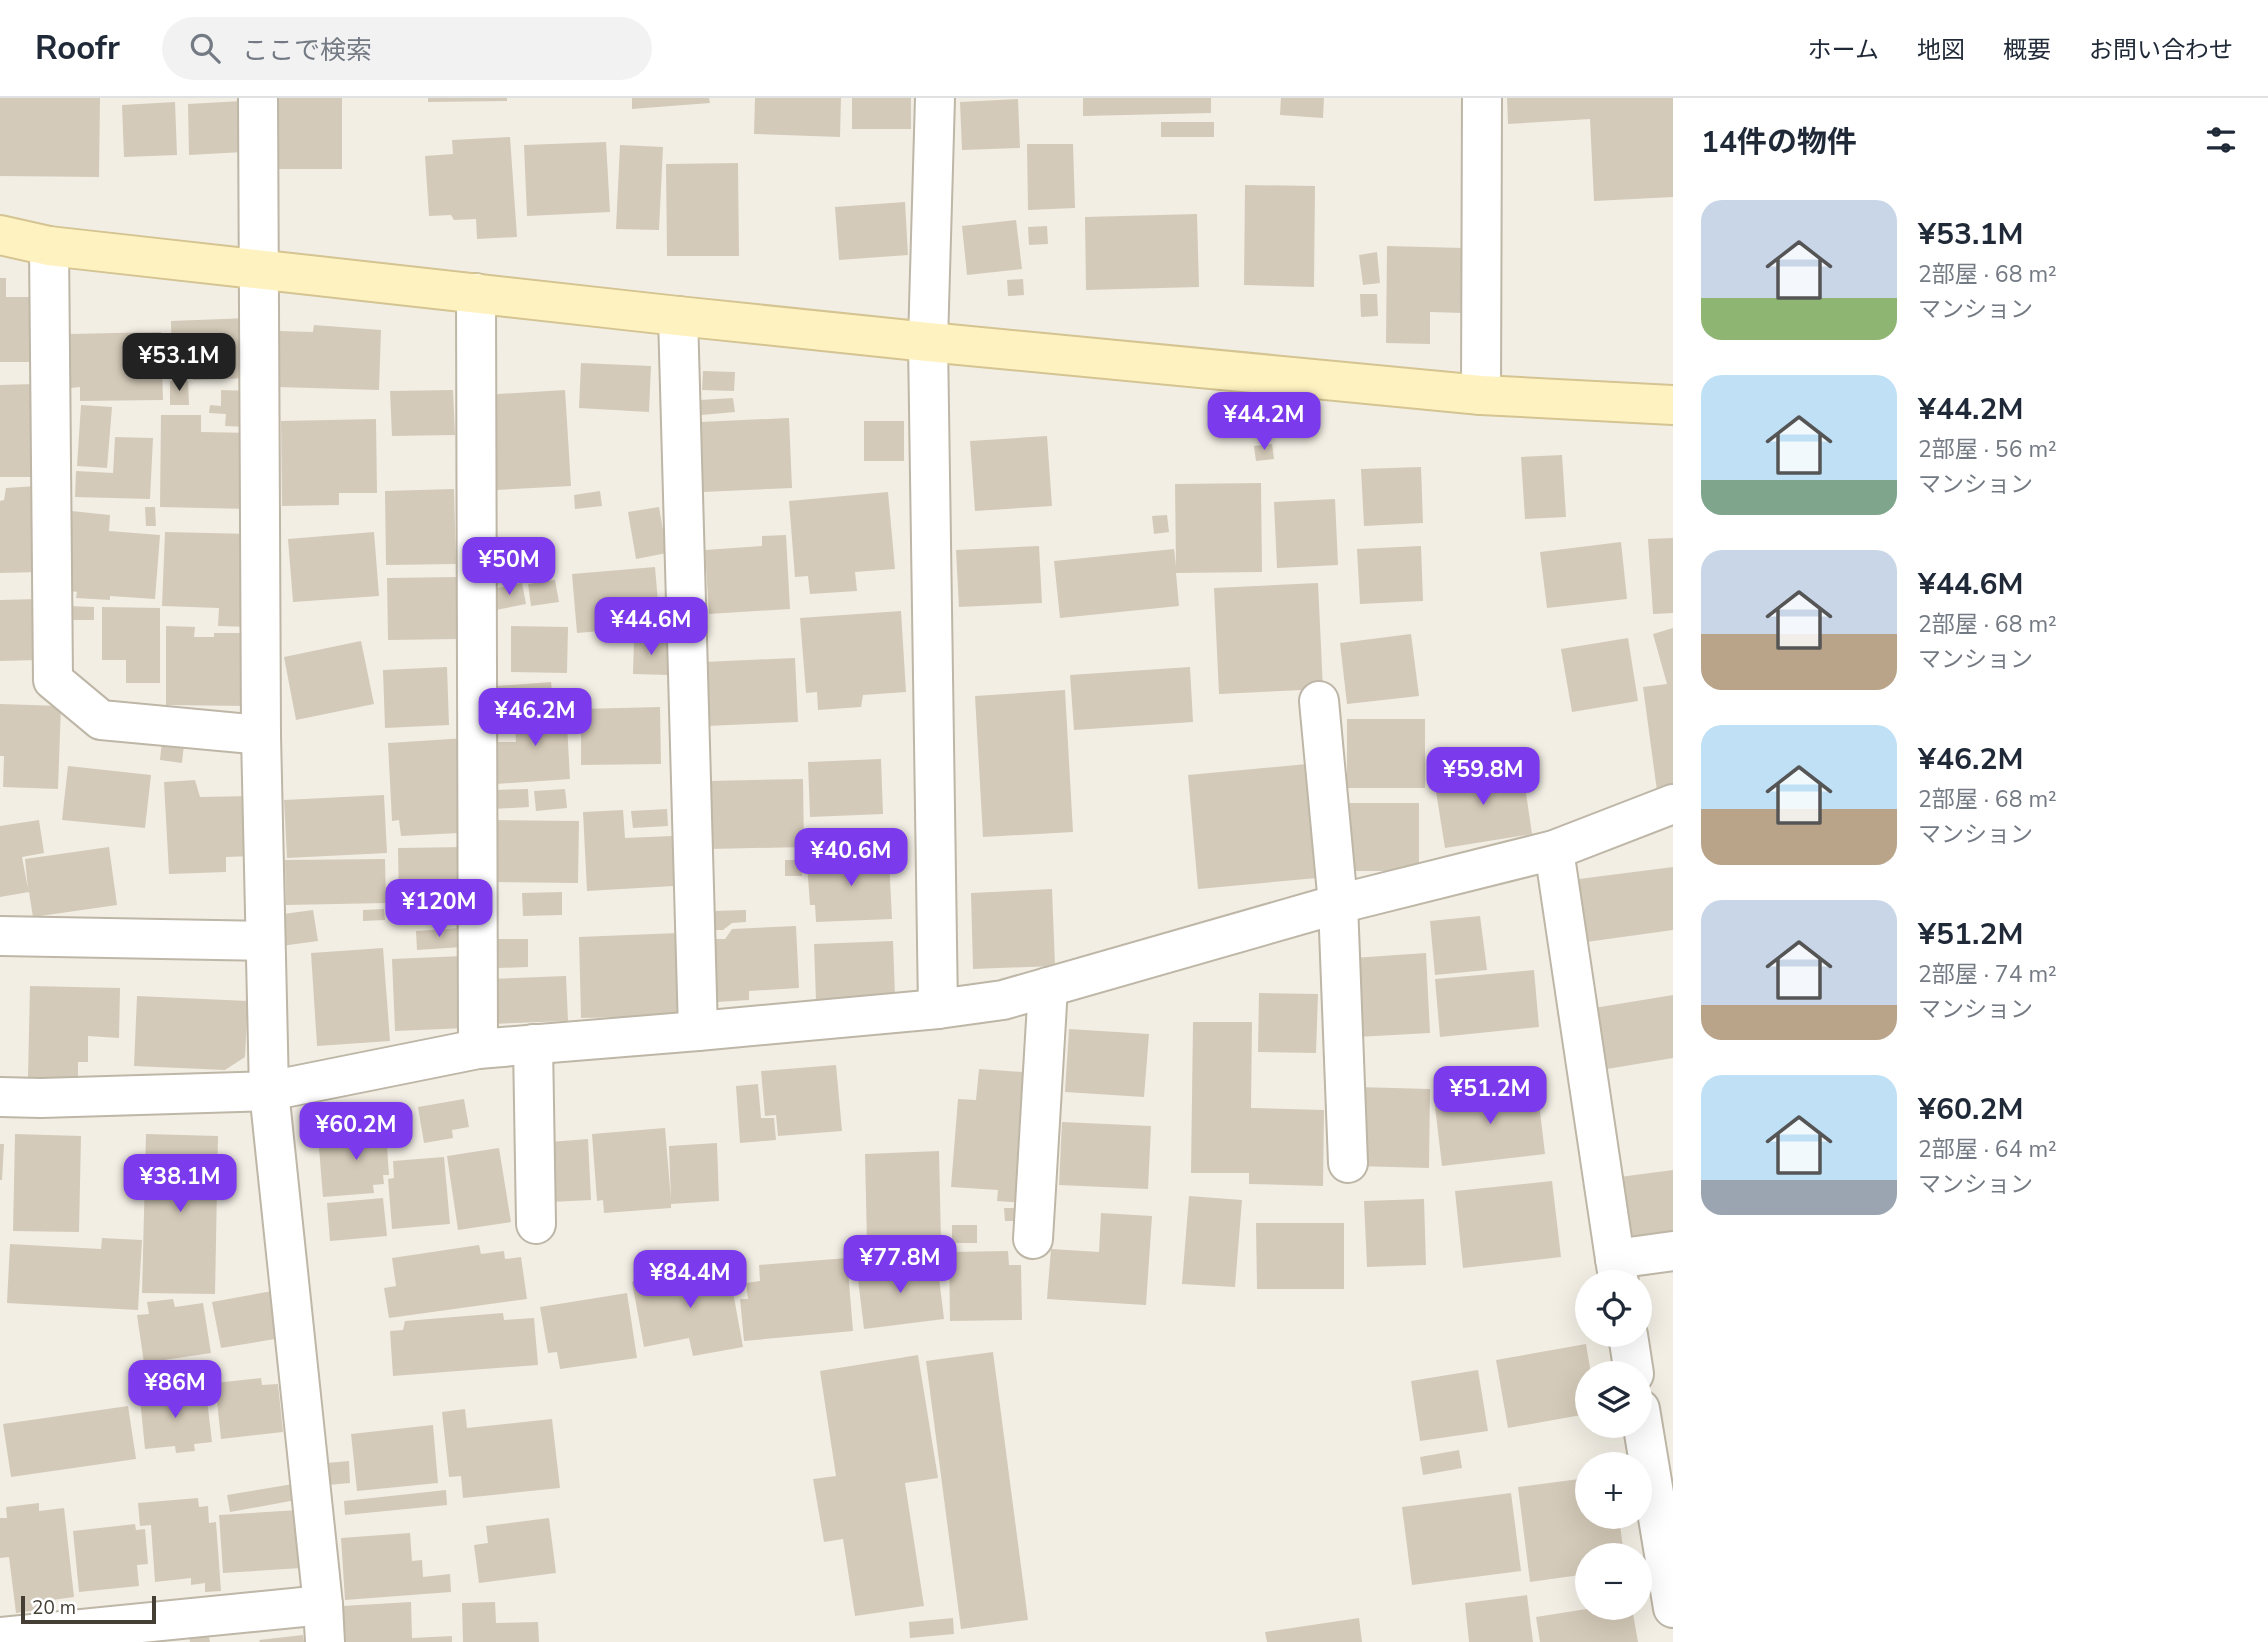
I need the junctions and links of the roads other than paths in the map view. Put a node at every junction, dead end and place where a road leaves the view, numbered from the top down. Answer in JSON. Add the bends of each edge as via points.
{"nodes":[{"id":1,"x":258,"y":98,"type":"edge"},
{"id":2,"x":935,"y":98,"type":"edge"},
{"id":3,"x":1482,"y":98,"type":"edge"},
{"id":4,"x":0,"y":235,"type":"edge"},
{"id":5,"x":49,"y":246,"type":"junction"},
{"id":6,"x":260,"y":268,"type":"junction"},
{"id":7,"x":476,"y":293,"type":"junction"},
{"id":8,"x":678,"y":316,"type":"junction"},
{"id":9,"x":928,"y":342,"type":"junction"},
{"id":10,"x":1481,"y":395,"type":"junction"},
{"id":11,"x":1673,"y":405,"type":"edge"},
{"id":12,"x":1319,"y":701,"type":"dead end"},
{"id":13,"x":261,"y":735,"type":"junction"},
{"id":14,"x":1673,"y":804,"type":"edge"},
{"id":15,"x":1554,"y":850,"type":"junction"},
{"id":16,"x":1338,"y":904,"type":"junction"},
{"id":17,"x":0,"y":936,"type":"edge"},
{"id":18,"x":265,"y":941,"type":"junction"},
{"id":19,"x":1048,"y":987,"type":"junction"},
{"id":20,"x":938,"y":1009,"type":"junction"},
{"id":21,"x":698,"y":1031,"type":"junction"},
{"id":22,"x":533,"y":1044,"type":"junction"},
{"id":23,"x":478,"y":1049,"type":"junction"},
{"id":24,"x":269,"y":1091,"type":"junction"},
{"id":25,"x":0,"y":1097,"type":"edge"},
{"id":26,"x":1348,"y":1163,"type":"dead end"},
{"id":27,"x":536,"y":1224,"type":"dead end"},
{"id":28,"x":1032,"y":1239,"type":"dead end"},
{"id":29,"x":1673,"y":1251,"type":"edge"},
{"id":30,"x":1617,"y":1270,"type":"edge"},
{"id":31,"x":1620,"y":1270,"type":"edge"},
{"id":32,"x":1645,"y":1438,"type":"edge"},
{"id":33,"x":1673,"y":1608,"type":"edge"},
{"id":34,"x":324,"y":1623,"type":"edge"},
{"id":35,"x":0,"y":1637,"type":"edge"}],
"edges":[{"from":1,"to":6,"type":"street"},
{"from":2,"to":9,"type":"street"},
{"from":3,"to":10,"type":"street"},
{"from":4,"to":5,"type":"street"},
{"from":5,"to":6,"type":"street"},
{"from":5,"to":13,"type":"street","via":[[53,680],[101,720]]},
{"from":6,"to":7,"type":"street"},
{"from":6,"to":13,"type":"street"},
{"from":7,"to":8,"type":"street"},
{"from":7,"to":23,"type":"street"},
{"from":8,"to":9,"type":"street"},
{"from":8,"to":21,"type":"street"},
{"from":9,"to":10,"type":"street"},
{"from":9,"to":20,"type":"street"},
{"from":10,"to":11,"type":"street"},
{"from":12,"to":16,"type":"street"},
{"from":13,"to":18,"type":"street"},
{"from":14,"to":15,"type":"street"},
{"from":15,"to":16,"type":"street"},
{"from":15,"to":30,"type":"street"},
{"from":16,"to":19,"type":"street"},
{"from":16,"to":26,"type":"street"},
{"from":17,"to":18,"type":"street"},
{"from":18,"to":24,"type":"street"},
{"from":19,"to":20,"type":"street","via":[[1003,1000]]},
{"from":19,"to":28,"type":"street"},
{"from":20,"to":21,"type":"street"},
{"from":21,"to":22,"type":"street"},
{"from":22,"to":23,"type":"street"},
{"from":22,"to":27,"type":"street"},
{"from":23,"to":24,"type":"street"},
{"from":24,"to":25,"type":"street"},
{"from":24,"to":34,"type":"street"},
{"from":29,"to":31,"type":"street"},
{"from":32,"to":33,"type":"street"},
{"from":34,"to":35,"type":"street"}]}
